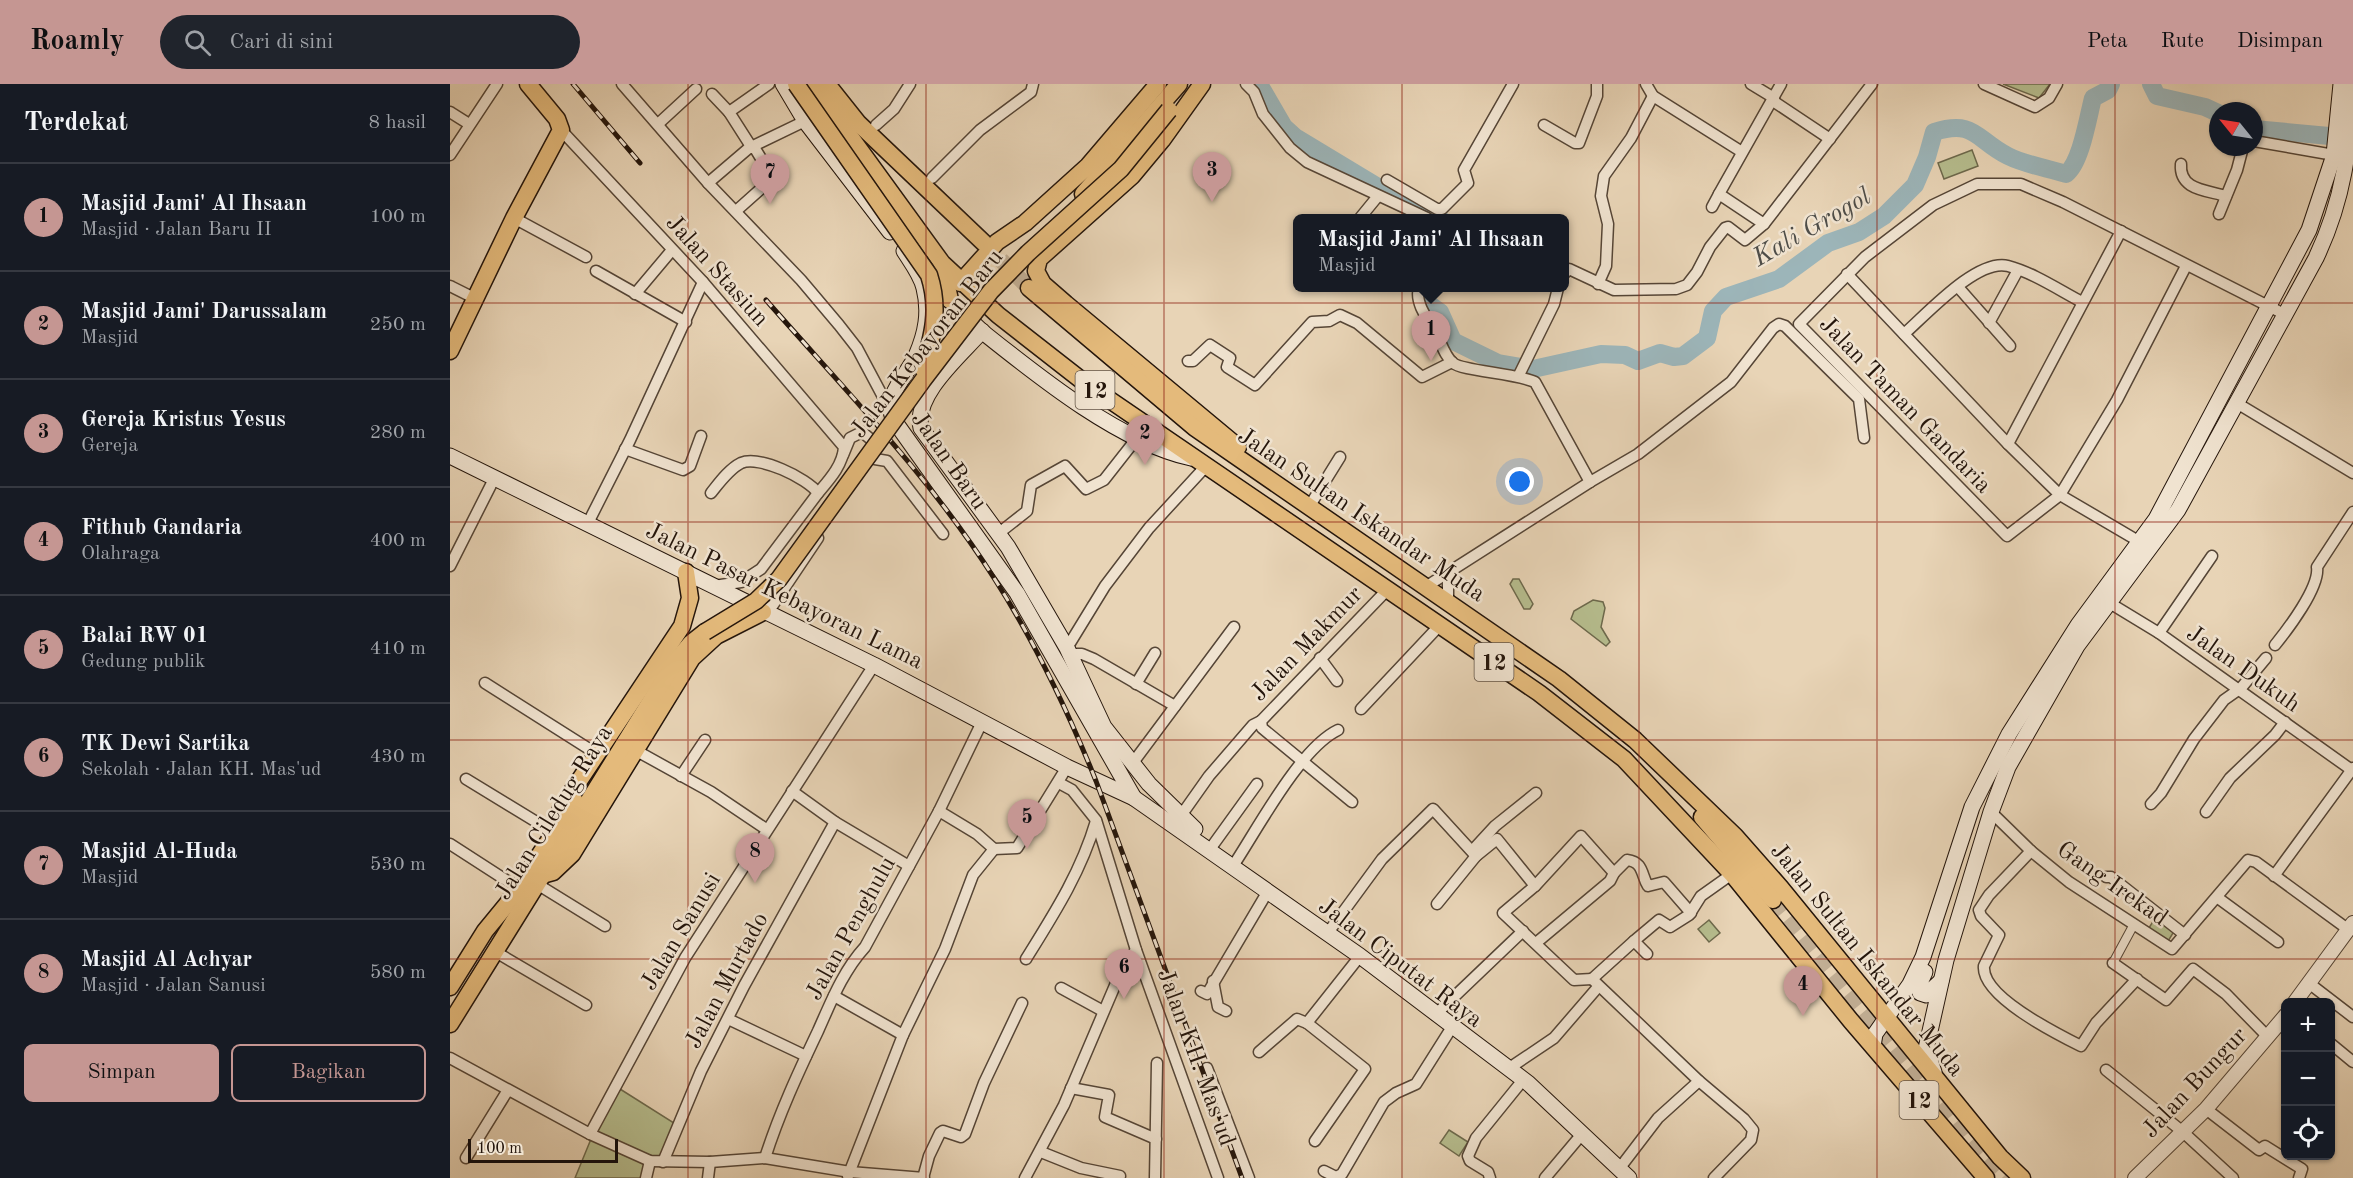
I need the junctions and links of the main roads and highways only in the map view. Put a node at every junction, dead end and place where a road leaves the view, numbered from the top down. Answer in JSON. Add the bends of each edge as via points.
{"nodes":[{"id":1,"x":528,"y":84,"type":"edge"},
{"id":2,"x":783,"y":84,"type":"edge"},
{"id":3,"x":796,"y":84,"type":"edge"},
{"id":4,"x":1158,"y":84,"type":"edge"},
{"id":5,"x":1179,"y":84,"type":"edge"},
{"id":6,"x":1190,"y":84,"type":"edge"},
{"id":7,"x":1202,"y":84,"type":"edge"},
{"id":8,"x":2341,"y":84,"type":"edge"},
{"id":9,"x":2353,"y":84,"type":"edge"},
{"id":10,"x":827,"y":87,"type":"edge"},
{"id":11,"x":1166,"y":105,"type":"junction"},
{"id":12,"x":2345,"y":126,"type":"junction"},
{"id":13,"x":2340,"y":148,"type":"junction"},
{"id":14,"x":1025,"y":223,"type":"junction"},
{"id":15,"x":990,"y":243,"type":"junction"},
{"id":16,"x":1049,"y":250,"type":"junction"},
{"id":17,"x":942,"y":263,"type":"junction"},
{"id":18,"x":960,"y":283,"type":"junction"},
{"id":19,"x":924,"y":285,"type":"junction"},
{"id":20,"x":1029,"y":288,"type":"tunnel mouth"},
{"id":21,"x":950,"y":300,"type":"junction"},
{"id":22,"x":982,"y":331,"type":"junction"},
{"id":23,"x":450,"y":351,"type":"edge"},
{"id":24,"x":923,"y":369,"type":"junction"},
{"id":25,"x":906,"y":373,"type":"junction"},
{"id":26,"x":929,"y":392,"type":"junction"},
{"id":27,"x":450,"y":456,"type":"edge"},
{"id":28,"x":1202,"y":462,"type":"junction"},
{"id":29,"x":1270,"y":481,"type":"junction"},
{"id":30,"x":686,"y":572,"type":"junction"},
{"id":31,"x":764,"y":612,"type":"junction"},
{"id":32,"x":702,"y":629,"type":"junction"},
{"id":33,"x":2001,"y":765,"type":"junction"},
{"id":34,"x":1671,"y":775,"type":"junction"},
{"id":35,"x":1129,"y":792,"type":"junction"},
{"id":36,"x":586,"y":795,"type":"junction"},
{"id":37,"x":1212,"y":847,"type":"junction"},
{"id":38,"x":543,"y":849,"type":"junction"},
{"id":39,"x":1739,"y":871,"type":"junction"},
{"id":40,"x":540,"y":879,"type":"junction"},
{"id":41,"x":1773,"y":900,"type":"tunnel mouth"},
{"id":42,"x":1928,"y":942,"type":"junction"},
{"id":43,"x":469,"y":957,"type":"junction"},
{"id":44,"x":484,"y":966,"type":"junction"},
{"id":45,"x":1941,"y":981,"type":"junction"},
{"id":46,"x":450,"y":987,"type":"edge"},
{"id":47,"x":1873,"y":1004,"type":"junction"},
{"id":48,"x":1885,"y":1018,"type":"junction"},
{"id":49,"x":1851,"y":1021,"type":"junction"},
{"id":50,"x":450,"y":1024,"type":"edge"},
{"id":51,"x":1873,"y":1046,"type":"junction"},
{"id":52,"x":1938,"y":1083,"type":"junction"},
{"id":53,"x":1624,"y":1173,"type":"edge"},
{"id":54,"x":1986,"y":1178,"type":"edge"},
{"id":55,"x":2022,"y":1178,"type":"edge"}],
"edges":[{"from":1,"to":23,"type":"main road","via":[[557,119],[561,130]]},
{"from":2,"to":19,"type":"main road","name":"Jalan Baru","via":[[806,121],[903,249]]},
{"from":3,"to":24,"type":"main road","bridge":true,"via":[[929,275],[936,299],[936,320]]},
{"from":4,"to":14,"type":"main road","via":[[1088,166]]},
{"from":5,"to":11,"type":"main road","name":"Jalan Kebayoran Baru"},
{"from":6,"to":11,"type":"main road","name":"Jalan Kebayoran Baru"},
{"from":7,"to":16,"type":"main road","via":[[1132,176]]},
{"from":8,"to":12,"type":"main road"},
{"from":9,"to":12,"type":"main road"},
{"from":10,"to":15,"type":"main road","via":[[858,123]]},
{"from":10,"to":15,"type":"main road","via":[[861,110],[932,178]]},
{"from":10,"to":17,"type":"main road","number":"12"},
{"from":11,"to":24,"type":"main road","name":"Jalan Kebayoran Baru","via":[[1098,178],[998,269]]},
{"from":11,"to":32,"type":"main road","name":"Jalan Kebayoran Baru","bridge":true,"via":[[1121,169],[1014,265],[991,291],[779,579],[756,601]]},
{"from":12,"to":13,"type":"main road"},
{"from":13,"to":33,"type":"main road","via":[[2309,230],[2165,504],[2078,625],[2009,734]]},
{"from":13,"to":33,"type":"main road","via":[[2331,228],[2178,510],[2077,646]]},
{"from":14,"to":15,"type":"main road"},
{"from":14,"to":16,"type":"main road","via":[[1024,238],[1029,247]]},
{"from":15,"to":18,"type":"main road"},
{"from":16,"to":29,"type":"main road","via":[[1036,265],[1043,284],[1232,441]]},
{"from":17,"to":18,"type":"main road","number":"12"},
{"from":17,"to":21,"type":"main road"},
{"from":18,"to":28,"type":"main road","name":"Jalan Sultan Iskandar Muda","number":"12","via":[[1060,365]]},
{"from":19,"to":21,"type":"main road","name":"Jalan Sultan Iskandar Muda"},
{"from":19,"to":25,"type":"main road","name":"Jalan Baru","via":[[927,321]]},
{"from":20,"to":29,"type":"main road","name":"Jalan Sultan Iskandar Muda","number":"12","via":[[1169,409]]},
{"from":21,"to":22,"type":"main road","name":"Jalan Sultan Iskandar Muda"},
{"from":22,"to":26,"type":"main road","name":"Jalan Baru"},
{"from":22,"to":28,"type":"main road","name":"Jalan Sultan Iskandar Muda","via":[[1047,381],[1137,438]]},
{"from":24,"to":32,"type":"main road","name":"Jalan Kebayoran Baru","via":[[771,577]]},
{"from":25,"to":26,"type":"main road","via":[[920,376]]},
{"from":25,"to":35,"type":"main road","name":"Jalan Baru","via":[[892,395],[890,410],[1017,593]]},
{"from":26,"to":37,"type":"main road","name":"Jalan Baru","via":[[918,416],[921,428],[999,534],[1068,651],[1104,727],[1132,764]]},
{"from":27,"to":30,"type":"main road","name":"Jalan Pasar Kebayoran Lama"},
{"from":28,"to":39,"type":"main road","name":"Jalan Sultan Iskandar Muda","number":"12","via":[[1552,702],[1624,759],[1654,792],[1702,829]]},
{"from":29,"to":34,"type":"main road","name":"Jalan Sultan Iskandar Muda","number":"12","via":[[1427,586],[1596,707]]},
{"from":30,"to":31,"type":"main road","name":"Jalan Pasar Kebayoran Lama"},
{"from":30,"to":38,"type":"main road","via":[[690,598],[682,626],[548,828]]},
{"from":31,"to":35,"type":"main road","name":"Jalan Pasar Kebayoran Lama","via":[[1067,767]]},
{"from":31,"to":40,"type":"main road","via":[[729,628],[692,658],[572,854],[554,872]]},
{"from":32,"to":36,"type":"main road","name":"Jalan Ciledug Raya"},
{"from":33,"to":42,"type":"main road","via":[[1972,807]]},
{"from":33,"to":45,"type":"main road"},
{"from":34,"to":39,"type":"main road","name":"Jalan Sultan Iskandar Muda","number":"12"},
{"from":34,"to":47,"type":"main road","name":"Jalan Sultan Iskandar Muda","number":"12","via":[[1742,844]]},
{"from":35,"to":37,"type":"main road","name":"Jalan Ciputat Raya"},
{"from":36,"to":38,"type":"main road","name":"Jalan Ciledug Raya"},
{"from":36,"to":40,"type":"main road","name":"Jalan Ciledug Raya"},
{"from":37,"to":53,"type":"main road","name":"Jalan Ciputat Raya","via":[[1233,867],[1360,956],[1523,1080]]},
{"from":38,"to":43,"type":"main road","name":"Jalan Ciledug Raya"},
{"from":39,"to":41,"type":"main road","name":"Jalan Sultan Iskandar Muda","number":"12"},
{"from":39,"to":49,"type":"main road","name":"Jalan Sultan Iskandar Muda","number":"12"},
{"from":40,"to":44,"type":"main road","name":"Jalan Ciledug Raya"},
{"from":42,"to":45,"type":"main road","via":[[1930,960],[1919,981],[1920,993],[1926,995]]},
{"from":42,"to":48,"type":"main road","via":[[1916,972]]},
{"from":43,"to":44,"type":"main road"},
{"from":43,"to":46,"type":"main road","name":"Jalan Ciledug Raya"},
{"from":44,"to":50,"type":"main road","name":"Jalan Ciledug Raya"},
{"from":45,"to":52,"type":"main road","via":[[1926,1049]]},
{"from":47,"to":48,"type":"main road","name":"Jalan Sultan Iskandar Muda","number":"12"},
{"from":47,"to":49,"type":"main road","via":[[1865,1018]]},
{"from":48,"to":51,"type":"main road"},
{"from":48,"to":52,"type":"main road","name":"Jalan Sultan Iskandar Muda","number":"12"},
{"from":49,"to":51,"type":"main road","name":"Jalan Sultan Iskandar Muda","number":"12"},
{"from":51,"to":54,"type":"main road","name":"Jalan Sultan Iskandar Muda","number":"12"},
{"from":52,"to":55,"type":"main road","name":"Jalan Sultan Iskandar Muda","number":"12"}]}
